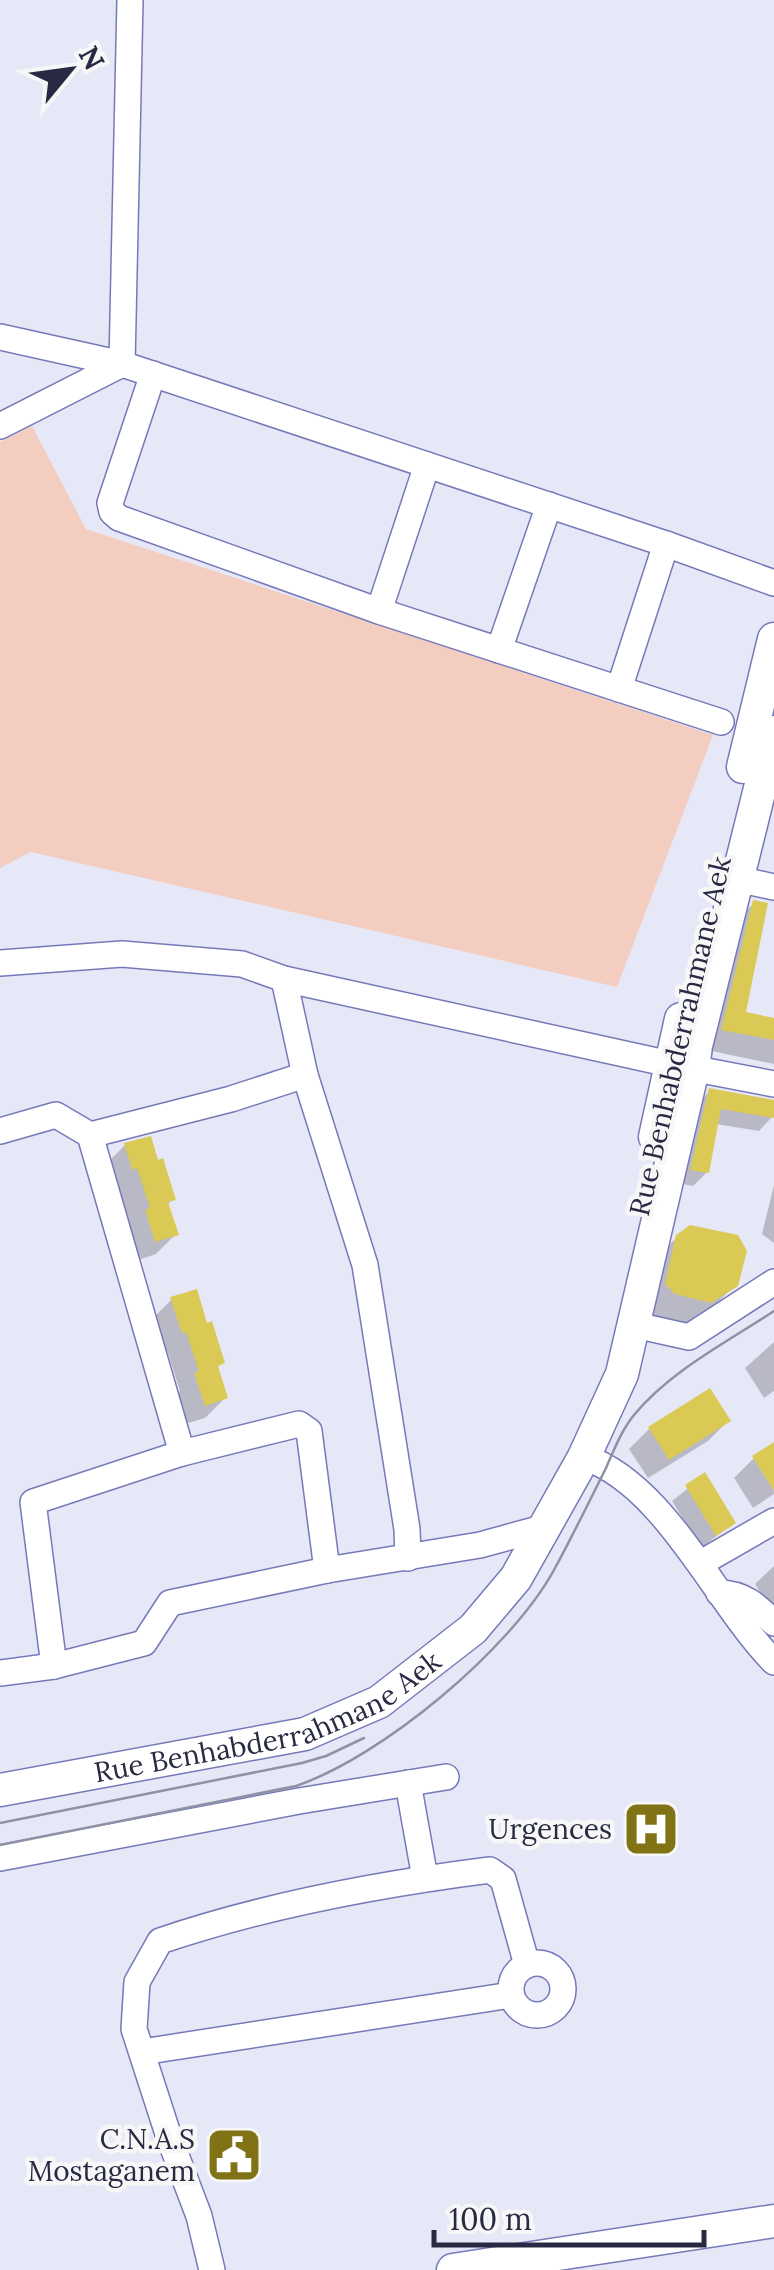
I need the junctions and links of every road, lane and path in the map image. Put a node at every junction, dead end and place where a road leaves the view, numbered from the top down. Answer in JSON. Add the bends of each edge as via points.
{"nodes":[{"id":1,"x":130,"y":0,"type":"edge"},
{"id":2,"x":0,"y":337,"type":"edge"},
{"id":3,"x":122,"y":364,"type":"junction"},
{"id":4,"x":153,"y":374,"type":"junction"},
{"id":5,"x":0,"y":426,"type":"edge"},
{"id":6,"x":427,"y":465,"type":"junction"},
{"id":7,"x":549,"y":505,"type":"junction"},
{"id":8,"x":666,"y":544,"type":"junction"},
{"id":9,"x":774,"y":584,"type":"edge"},
{"id":10,"x":379,"y":610,"type":"junction"},
{"id":11,"x":774,"y":639,"type":"edge"},
{"id":12,"x":499,"y":650,"type":"junction"},
{"id":13,"x":619,"y":689,"type":"junction"},
{"id":14,"x":721,"y":722,"type":"dead end"},
{"id":15,"x":774,"y":732,"type":"edge"},
{"id":16,"x":737,"y":878,"type":"junction"},
{"id":17,"x":774,"y":887,"type":"edge"},
{"id":18,"x":0,"y":963,"type":"edge"},
{"id":19,"x":284,"y":979,"type":"junction"},
{"id":20,"x":682,"y":1067,"type":"junction"},
{"id":21,"x":304,"y":1076,"type":"junction"},
{"id":22,"x":774,"y":1084,"type":"edge"},
{"id":23,"x":0,"y":1130,"type":"edge"},
{"id":24,"x":90,"y":1135,"type":"junction"},
{"id":25,"x":774,"y":1282,"type":"edge"},
{"id":26,"x":635,"y":1325,"type":"junction"},
{"id":27,"x":588,"y":1446,"type":"junction"},
{"id":28,"x":182,"y":1453,"type":"junction"},
{"id":29,"x":774,"y":1520,"type":"edge"},
{"id":30,"x":542,"y":1528,"type":"junction"},
{"id":31,"x":480,"y":1546,"type":"junction"},
{"id":32,"x":408,"y":1558,"type":"junction"},
{"id":33,"x":700,"y":1564,"type":"junction"},
{"id":34,"x":327,"y":1570,"type":"junction"},
{"id":35,"x":516,"y":1578,"type":"junction"},
{"id":36,"x":720,"y":1593,"type":"junction"},
{"id":37,"x":774,"y":1622,"type":"edge"},
{"id":38,"x":774,"y":1662,"type":"edge"},
{"id":39,"x":54,"y":1666,"type":"junction"},
{"id":40,"x":0,"y":1673,"type":"edge"},
{"id":41,"x":446,"y":1776,"type":"dead end"},
{"id":42,"x":408,"y":1782,"type":"junction"},
{"id":43,"x":0,"y":1790,"type":"edge"},
{"id":44,"x":0,"y":1858,"type":"edge"},
{"id":45,"x":425,"y":1878,"type":"junction"},
{"id":46,"x":527,"y":1965,"type":"junction"},
{"id":47,"x":511,"y":1994,"type":"junction"},
{"id":48,"x":142,"y":2052,"type":"junction"},
{"id":49,"x":774,"y":2222,"type":"edge"},
{"id":50,"x":212,"y":2270,"type":"edge"},
{"id":51,"x":453,"y":2270,"type":"edge"}],
"edges":[{"from":1,"to":3,"type":"street"},
{"from":2,"to":3,"type":"street"},
{"from":3,"to":4,"type":"street"},
{"from":3,"to":5,"type":"street"},
{"from":4,"to":6,"type":"street"},
{"from":4,"to":10,"type":"street","via":[[112,512]]},
{"from":6,"to":7,"type":"street"},
{"from":6,"to":10,"type":"street"},
{"from":7,"to":8,"type":"street"},
{"from":7,"to":12,"type":"street"},
{"from":8,"to":9,"type":"street"},
{"from":8,"to":13,"type":"street"},
{"from":10,"to":12,"type":"street"},
{"from":11,"to":20,"type":"main road","name":"Rue Benhabderrahmane Aek"},
{"from":12,"to":13,"type":"street"},
{"from":13,"to":14,"type":"street"},
{"from":15,"to":16,"type":"main road","name":"Rue Benhabderrahmane Aek"},
{"from":16,"to":17,"type":"street"},
{"from":16,"to":20,"type":"main road","name":"Rue Benhabderrahmane Aek","via":[[696,1046]]},
{"from":18,"to":19,"type":"street","via":[[122,954],[242,964]]},
{"from":19,"to":20,"type":"street"},
{"from":19,"to":21,"type":"street"},
{"from":20,"to":22,"type":"street"},
{"from":20,"to":26,"type":"main road","name":"Rue Benhabderrahmane Aek"},
{"from":20,"to":27,"type":"main road","name":"Rue Benhabderrahmane Aek"},
{"from":21,"to":24,"type":"street"},
{"from":21,"to":32,"type":"street","via":[[365,1265]]},
{"from":23,"to":24,"type":"street","via":[[56,1115]]},
{"from":24,"to":28,"type":"street"},
{"from":25,"to":26,"type":"street","via":[[689,1337]]},
{"from":26,"to":27,"type":"main road","name":"Rue Benhabderrahmane Aek","via":[[622,1374]]},
{"from":27,"to":30,"type":"main road","name":"Rue Benhabderrahmane Aek"},
{"from":27,"to":33,"type":"street","via":[[638,1491]]},
{"from":28,"to":34,"type":"street","via":[[304,1425]]},
{"from":28,"to":39,"type":"street","via":[[34,1502]]},
{"from":29,"to":33,"type":"street"},
{"from":30,"to":31,"type":"street"},
{"from":30,"to":35,"type":"main road","name":"Rue Benhabderrahmane Aek"},
{"from":31,"to":32,"type":"street"},
{"from":31,"to":35,"type":"street"},
{"from":32,"to":34,"type":"street"},
{"from":33,"to":36,"type":"street"},
{"from":34,"to":39,"type":"street","via":[[170,1603],[144,1643]]},
{"from":35,"to":43,"type":"main road","name":"Rue Benhabderrahmane Aek","via":[[450,1650],[348,1717],[283,1740]]},
{"from":36,"to":37,"type":"street","via":[[751,1601]]},
{"from":36,"to":38,"type":"street"},
{"from":39,"to":40,"type":"street"},
{"from":41,"to":42,"type":"street"},
{"from":42,"to":44,"type":"street"},
{"from":42,"to":45,"type":"street"},
{"from":45,"to":46,"type":"street","via":[[496,1873]]},
{"from":45,"to":48,"type":"street","via":[[218,1921],[160,1940],[137,1982],[134,2028]]},
{"from":46,"to":47,"type":"street","via":[[514,1976]]},
{"from":46,"to":47,"type":"street","via":[[544,1964],[558,1973],[564,1989],[559,2006],[544,2015],[527,2014]]},
{"from":47,"to":48,"type":"street"},
{"from":48,"to":50,"type":"street"},
{"from":49,"to":51,"type":"main road"}]}
